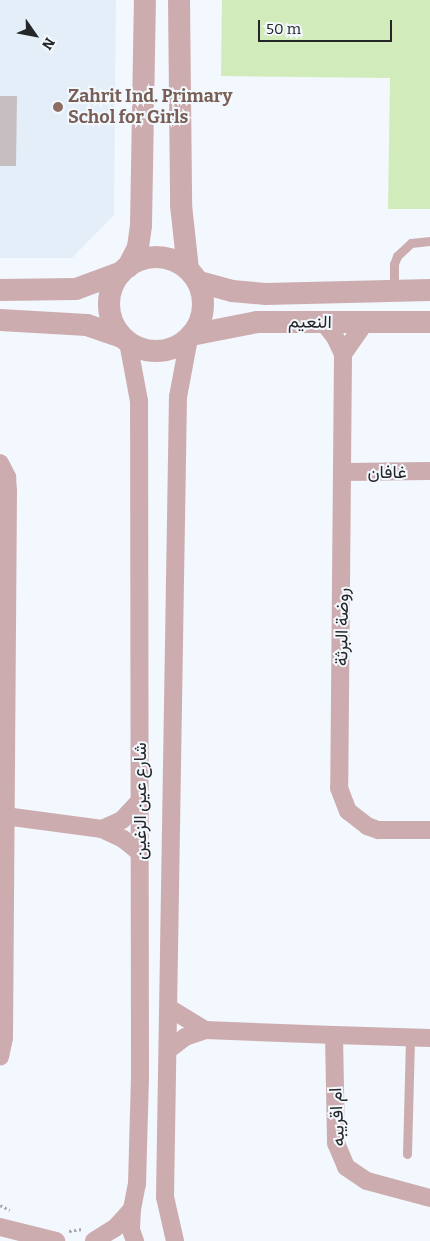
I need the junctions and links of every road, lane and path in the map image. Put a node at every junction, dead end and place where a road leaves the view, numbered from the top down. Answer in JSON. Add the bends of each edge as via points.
{"nodes":[{"id":1,"x":145,"y":0,"type":"edge"},
{"id":2,"x":179,"y":0,"type":"edge"},
{"id":3,"x":430,"y":242,"type":"edge"},
{"id":4,"x":125,"y":269,"type":"junction"},
{"id":5,"x":194,"y":275,"type":"junction"},
{"id":6,"x":0,"y":290,"type":"edge"},
{"id":7,"x":430,"y":290,"type":"edge"},
{"id":8,"x":394,"y":291,"type":"junction"},
{"id":9,"x":0,"y":320,"type":"edge"},
{"id":10,"x":323,"y":322,"type":"junction"},
{"id":11,"x":430,"y":322,"type":"edge"},
{"id":12,"x":365,"y":323,"type":"junction"},
{"id":13,"x":190,"y":337,"type":"junction"},
{"id":14,"x":125,"y":340,"type":"junction"},
{"id":15,"x":343,"y":354,"type":"junction"},
{"id":16,"x":0,"y":463,"type":"edge"},
{"id":17,"x":430,"y":471,"type":"edge"},
{"id":18,"x":344,"y":472,"type":"junction"},
{"id":19,"x":4,"y":647,"type":"edge"},
{"id":20,"x":140,"y":801,"type":"junction"},
{"id":21,"x":5,"y":816,"type":"junction"},
{"id":22,"x":102,"y":829,"type":"junction"},
{"id":23,"x":430,"y":830,"type":"edge"},
{"id":24,"x":140,"y":853,"type":"junction"},
{"id":25,"x":169,"y":1008,"type":"junction"},
{"id":26,"x":205,"y":1030,"type":"junction"},
{"id":27,"x":334,"y":1035,"type":"junction"},
{"id":28,"x":410,"y":1038,"type":"junction"},
{"id":29,"x":430,"y":1038,"type":"edge"},
{"id":30,"x":168,"y":1050,"type":"junction"},
{"id":31,"x":0,"y":1057,"type":"edge"},
{"id":32,"x":407,"y":1154,"type":"dead end"},
{"id":33,"x":430,"y":1198,"type":"edge"},
{"id":34,"x":0,"y":1205,"type":"edge"},
{"id":35,"x":132,"y":1208,"type":"junction"},
{"id":36,"x":14,"y":1213,"type":"dead end"},
{"id":37,"x":167,"y":1214,"type":"junction"},
{"id":38,"x":0,"y":1227,"type":"edge"},
{"id":39,"x":90,"y":1235,"type":"edge"},
{"id":40,"x":59,"y":1236,"type":"edge"},
{"id":41,"x":135,"y":1241,"type":"edge"},
{"id":42,"x":159,"y":1241,"type":"edge"},
{"id":43,"x":175,"y":1241,"type":"edge"}],
"edges":[{"from":1,"to":4,"type":"street","via":[[141,225],[138,247]]},
{"from":2,"to":5,"type":"street","via":[[181,205]]},
{"from":3,"to":8,"type":"lane","via":[[411,243],[397,256]]},
{"from":4,"to":5,"type":"street","via":[[152,257],[177,262]]},
{"from":4,"to":6,"type":"street","via":[[76,289]]},
{"from":4,"to":14,"type":"street","via":[[110,293],[109,304],[110,316]]},
{"from":5,"to":8,"type":"street","name":"النعيم","via":[[232,291],[265,294]]},
{"from":5,"to":13,"type":"street","via":[[203,310]]},
{"from":7,"to":8,"type":"street","name":"النعيم"},
{"from":9,"to":14,"type":"street","via":[[100,327]]},
{"from":10,"to":12,"type":"street","name":"النعيم"},
{"from":10,"to":13,"type":"street","name":"النعيم","via":[[257,322]]},
{"from":10,"to":15,"type":"street","name":"روضة البرثة"},
{"from":11,"to":12,"type":"street","name":"النعيم"},
{"from":12,"to":15,"type":"street"},
{"from":13,"to":14,"type":"street","via":[[178,346],[153,352]]},
{"from":13,"to":25,"type":"street","name":"شارع عين الزغين","via":[[178,398]]},
{"from":14,"to":20,"type":"street","name":"شارع عين الزغين","via":[[139,401]]},
{"from":15,"to":18,"type":"street","name":"روضة البرثة"},
{"from":16,"to":19,"type":"street","via":[[7,477],[8,491]]},
{"from":17,"to":18,"type":"street","name":"غافان"},
{"from":18,"to":23,"type":"street","name":"روضة البرثة","via":[[339,788],[348,811],[367,826],[378,830]]},
{"from":19,"to":21,"type":"street"},
{"from":20,"to":22,"type":"street","via":[[122,820]]},
{"from":20,"to":24,"type":"street","name":"شارع عين الزغين"},
{"from":21,"to":22,"type":"street"},
{"from":21,"to":31,"type":"street","via":[[4,1038]]},
{"from":22,"to":24,"type":"street","via":[[124,839]]},
{"from":24,"to":35,"type":"street","name":"شارع عين الزغين","via":[[140,1078],[137,1184]]},
{"from":25,"to":26,"type":"street"},
{"from":25,"to":30,"type":"street","name":"شارع عين الزغين"},
{"from":26,"to":27,"type":"street"},
{"from":26,"to":30,"type":"street","via":[[185,1037]]},
{"from":27,"to":28,"type":"street"},
{"from":27,"to":33,"type":"street","name":"ام اقريبه","via":[[336,1142],[346,1167],[367,1181]]},
{"from":28,"to":29,"type":"street"},
{"from":28,"to":32,"type":"lane"},
{"from":30,"to":37,"type":"street","name":"شارع عين الزغين"},
{"from":34,"to":36,"type":"path"},
{"from":35,"to":39,"type":"street","name":"شارع عين الزغين","via":[[115,1228]]},
{"from":35,"to":41,"type":"street","via":[[131,1230]]},
{"from":37,"to":42,"type":"street"},
{"from":37,"to":43,"type":"street","name":"شارع عين الزغين"},
{"from":38,"to":40,"type":"street"},
{"from":39,"to":40,"type":"path"}]}
